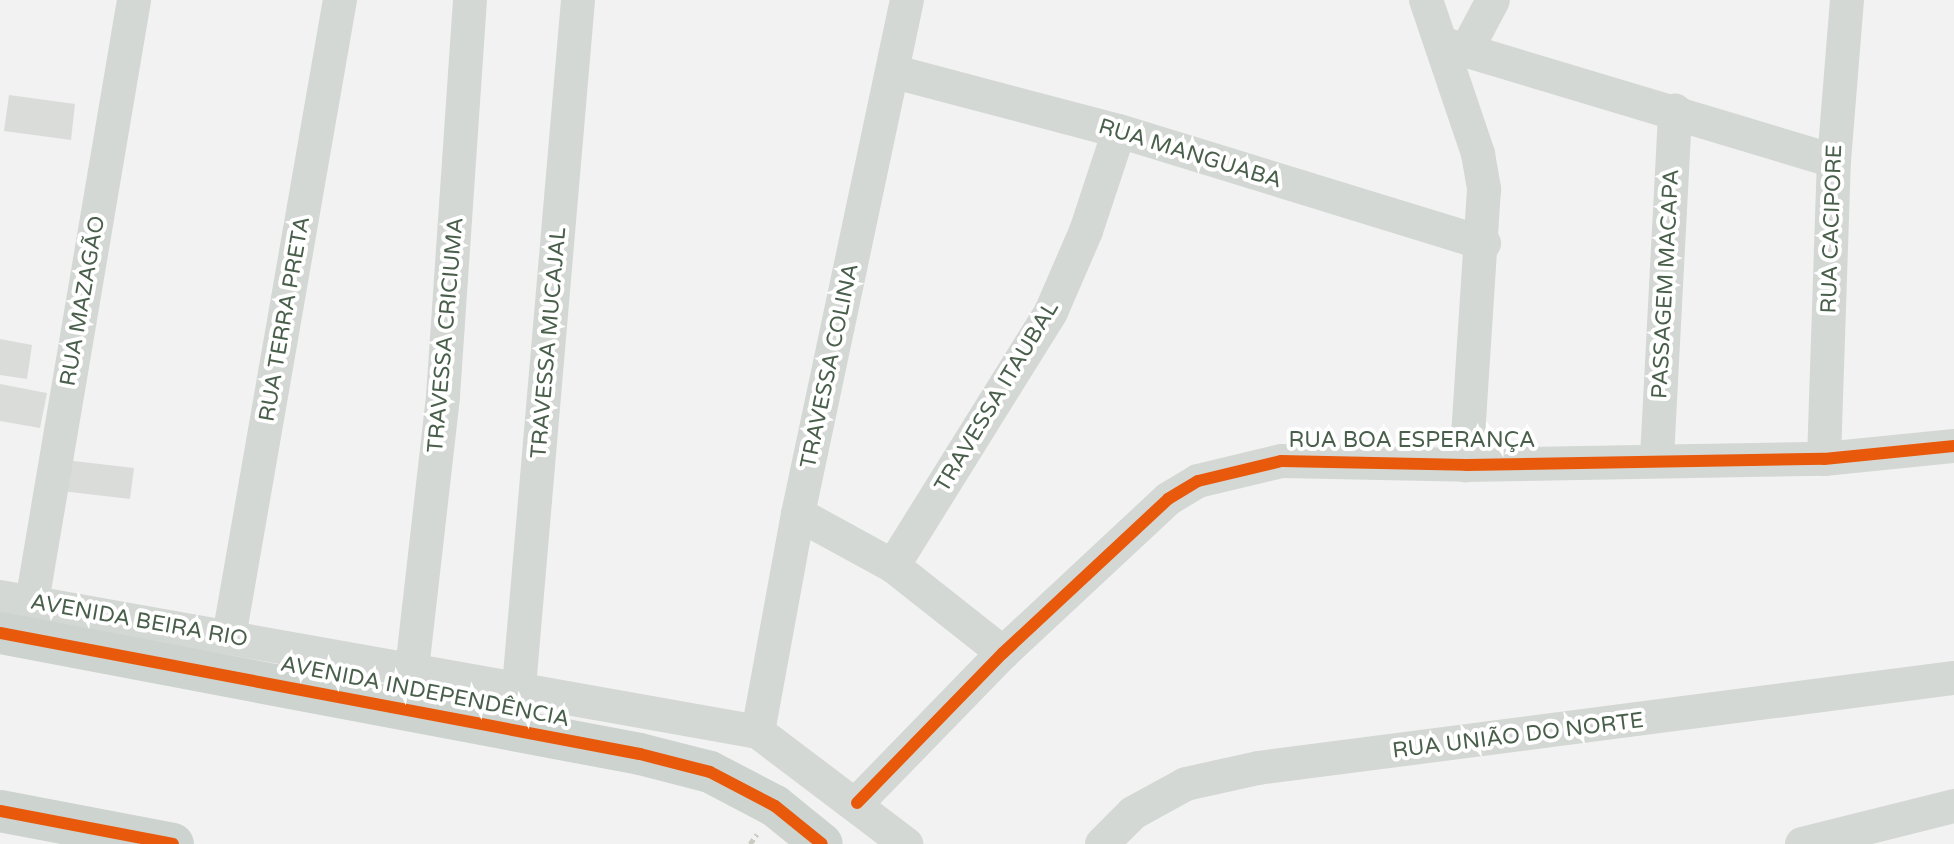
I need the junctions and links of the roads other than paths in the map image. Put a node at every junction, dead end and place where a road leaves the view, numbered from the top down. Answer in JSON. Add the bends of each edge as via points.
{"nodes":[{"id":1,"x":134,"y":0,"type":"edge"},
{"id":2,"x":340,"y":0,"type":"edge"},
{"id":3,"x":470,"y":0,"type":"edge"},
{"id":4,"x":578,"y":0,"type":"edge"},
{"id":5,"x":907,"y":0,"type":"edge"},
{"id":6,"x":1426,"y":0,"type":"edge"},
{"id":7,"x":1493,"y":0,"type":"edge"},
{"id":8,"x":1847,"y":0,"type":"edge"},
{"id":9,"x":1456,"y":47,"type":"junction"},
{"id":10,"x":895,"y":72,"type":"junction"},
{"id":11,"x":1675,"y":110,"type":"junction"},
{"id":12,"x":1119,"y":131,"type":"junction"},
{"id":13,"x":1834,"y":161,"type":"junction"},
{"id":14,"x":1484,"y":243,"type":"junction"},
{"id":15,"x":1954,"y":446,"type":"edge"},
{"id":16,"x":1657,"y":458,"type":"junction"},
{"id":17,"x":1824,"y":459,"type":"junction"},
{"id":18,"x":1466,"y":465,"type":"junction"},
{"id":19,"x":798,"y":514,"type":"junction"},
{"id":20,"x":893,"y":566,"type":"junction"},
{"id":21,"x":16,"y":599,"type":"edge"},
{"id":22,"x":0,"y":633,"type":"edge"},
{"id":23,"x":229,"y":637,"type":"junction"},
{"id":24,"x":1003,"y":653,"type":"junction"},
{"id":25,"x":412,"y":669,"type":"junction"},
{"id":26,"x":1954,"y":678,"type":"edge"},
{"id":27,"x":519,"y":687,"type":"junction"},
{"id":28,"x":758,"y":732,"type":"junction"},
{"id":29,"x":857,"y":803,"type":"junction"},
{"id":30,"x":1954,"y":806,"type":"edge"},
{"id":31,"x":0,"y":811,"type":"edge"},
{"id":32,"x":173,"y":844,"type":"edge"},
{"id":33,"x":822,"y":844,"type":"edge"},
{"id":34,"x":906,"y":844,"type":"edge"},
{"id":35,"x":1102,"y":844,"type":"edge"},
{"id":36,"x":1802,"y":844,"type":"edge"}],
"edges":[{"from":1,"to":21,"type":"street","name":"RUA MAZAGÃO"},
{"from":2,"to":23,"type":"street","name":"RUA TERRA PRETA"},
{"from":3,"to":25,"type":"street","name":"TRAVESSA CRICIUMA","via":[[443,396]]},
{"from":4,"to":27,"type":"street","name":"TRAVESSA MUCAJAL"},
{"from":5,"to":10,"type":"street","name":"TRAVESSA COLINA"},
{"from":6,"to":9,"type":"street"},
{"from":7,"to":9,"type":"street"},
{"from":8,"to":13,"type":"street","name":"RUA CACIPORE"},
{"from":9,"to":11,"type":"street"},
{"from":9,"to":14,"type":"street","via":[[1478,154]]},
{"from":10,"to":12,"type":"street","name":"RUA MANGUABA"},
{"from":10,"to":19,"type":"street","name":"TRAVESSA COLINA"},
{"from":11,"to":13,"type":"street"},
{"from":11,"to":16,"type":"street","name":"PASSAGEM MACAPA"},
{"from":12,"to":14,"type":"street","name":"RUA MANGUABA"},
{"from":12,"to":20,"type":"street","name":"TRAVESSA ITAUBAL","via":[[1086,231],[1051,312]]},
{"from":13,"to":17,"type":"street","name":"RUA CACIPORE"},
{"from":14,"to":18,"type":"street"},
{"from":15,"to":17,"type":"street","name":"RUA BOA ESPERANÇA"},
{"from":16,"to":17,"type":"street","name":"RUA BOA ESPERANÇA"},
{"from":16,"to":18,"type":"street","name":"RUA BOA ESPERANÇA"},
{"from":18,"to":24,"type":"street","name":"RUA BOA ESPERANÇA","via":[[1281,461],[1198,481],[1168,499]]},
{"from":19,"to":20,"type":"street"},
{"from":19,"to":28,"type":"street","name":"TRAVESSA COLINA"},
{"from":20,"to":24,"type":"street"},
{"from":21,"to":23,"type":"street","name":"AVENIDA BEIRA RIO"},
{"from":22,"to":33,"type":"main road","name":"AVENIDA INDEPENDÊNCIA","via":[[390,704],[710,772],[775,806]]},
{"from":23,"to":25,"type":"street","name":"AVENIDA BEIRA RIO"},
{"from":24,"to":29,"type":"street","name":"RUA BOA ESPERANÇA"},
{"from":25,"to":27,"type":"street","name":"AVENIDA BEIRA RIO"},
{"from":26,"to":35,"type":"street","name":"RUA UNIÃO DO NORTE","via":[[1258,768],[1186,784],[1133,813]]},
{"from":27,"to":28,"type":"street","name":"AVENIDA BEIRA RIO"},
{"from":28,"to":29,"type":"street","name":"AVENIDA BEIRA RIO"},
{"from":29,"to":34,"type":"street","name":"AVENIDA BEIRA RIO"},
{"from":30,"to":36,"type":"street"},
{"from":31,"to":32,"type":"main road"}]}
